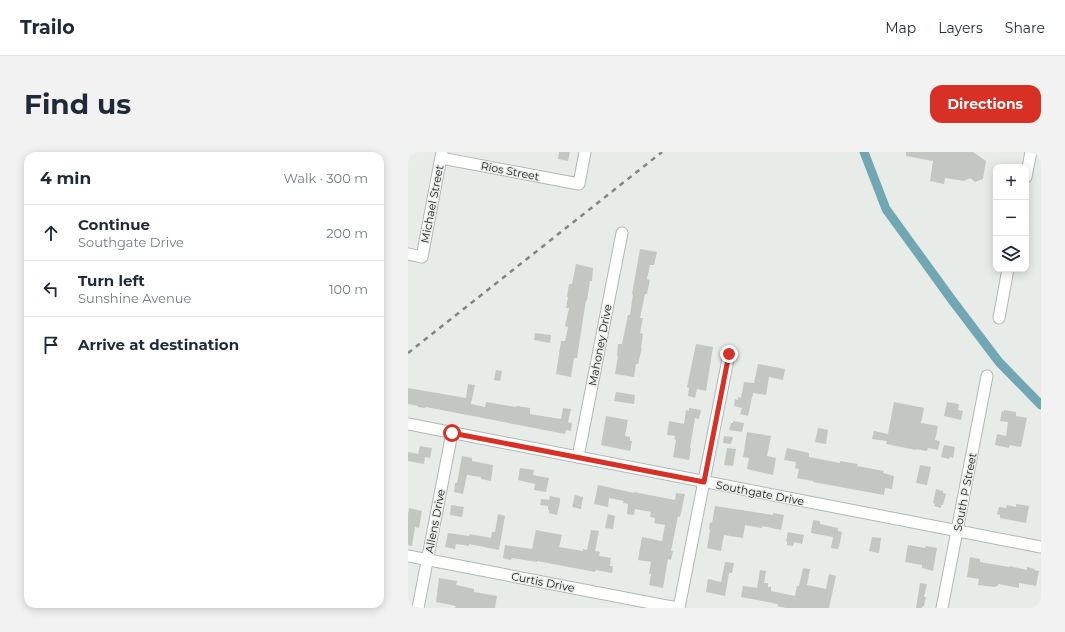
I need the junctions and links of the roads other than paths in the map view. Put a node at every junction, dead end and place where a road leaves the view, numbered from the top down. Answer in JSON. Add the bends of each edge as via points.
{"nodes":[{"id":1,"x":585,"y":152,"type":"edge"},
{"id":2,"x":1031,"y":152,"type":"edge"},
{"id":3,"x":441,"y":155,"type":"edge"},
{"id":4,"x":1029,"y":164,"type":"edge"},
{"id":5,"x":622,"y":233,"type":"dead end"},
{"id":6,"x":408,"y":254,"type":"edge"},
{"id":7,"x":1007,"y":272,"type":"edge"},
{"id":8,"x":999,"y":318,"type":"dead end"},
{"id":9,"x":729,"y":354,"type":"dead end"},
{"id":10,"x":987,"y":376,"type":"dead end"},
{"id":11,"x":408,"y":424,"type":"edge"},
{"id":12,"x":452,"y":433,"type":"junction"},
{"id":13,"x":578,"y":457,"type":"junction"},
{"id":14,"x":704,"y":482,"type":"junction"},
{"id":15,"x":957,"y":531,"type":"junction"},
{"id":16,"x":1041,"y":547,"type":"edge"},
{"id":17,"x":408,"y":556,"type":"edge"},
{"id":18,"x":427,"y":560,"type":"junction"},
{"id":19,"x":418,"y":608,"type":"edge"},
{"id":20,"x":678,"y":608,"type":"edge"},
{"id":21,"x":942,"y":608,"type":"edge"}],
"edges":[{"from":1,"to":3,"type":"street","name":"Rios Street","via":[[579,184]]},
{"from":2,"to":4,"type":"street"},
{"from":3,"to":6,"type":"street","name":"Michael Street","via":[[422,257]]},
{"from":5,"to":13,"type":"street","name":"Mahoney Drive"},
{"from":7,"to":8,"type":"street"},
{"from":9,"to":14,"type":"street"},
{"from":10,"to":15,"type":"street","name":"South P Street"},
{"from":11,"to":12,"type":"street","name":"Southgate Drive"},
{"from":12,"to":13,"type":"street","name":"Southgate Drive"},
{"from":12,"to":18,"type":"street","name":"Allens Drive"},
{"from":13,"to":14,"type":"street","name":"Southgate Drive"},
{"from":14,"to":15,"type":"street","name":"Southgate Drive"},
{"from":14,"to":20,"type":"street"},
{"from":15,"to":16,"type":"street","name":"Southgate Drive"},
{"from":15,"to":21,"type":"street","name":"South P Street"},
{"from":17,"to":18,"type":"street","name":"Curtis Drive"},
{"from":18,"to":19,"type":"street","name":"Allens Drive"},
{"from":18,"to":20,"type":"street","name":"Curtis Drive"}]}
